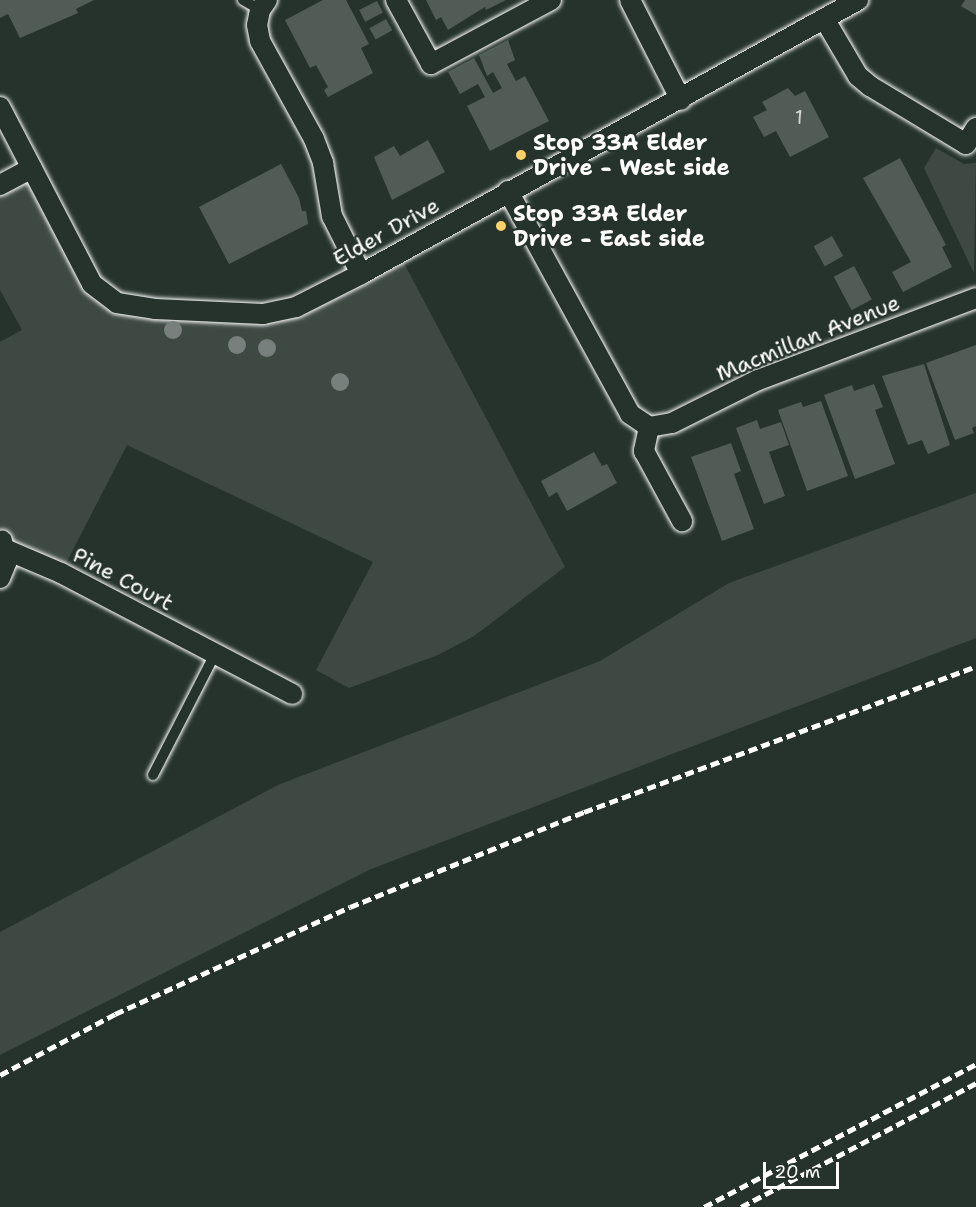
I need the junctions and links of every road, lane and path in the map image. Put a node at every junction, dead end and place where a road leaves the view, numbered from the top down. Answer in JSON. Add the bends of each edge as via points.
{"nodes":[{"id":1,"x":396,"y":0,"type":"edge"},
{"id":2,"x":550,"y":0,"type":"edge"},
{"id":3,"x":630,"y":0,"type":"edge"},
{"id":4,"x":858,"y":0,"type":"edge"},
{"id":5,"x":257,"y":3,"type":"edge"},
{"id":6,"x":825,"y":20,"type":"junction"},
{"id":7,"x":681,"y":100,"type":"junction"},
{"id":8,"x":0,"y":107,"type":"edge"},
{"id":9,"x":976,"y":128,"type":"edge"},
{"id":10,"x":8,"y":144,"type":"edge"},
{"id":11,"x":32,"y":168,"type":"junction"},
{"id":12,"x":0,"y":185,"type":"edge"},
{"id":13,"x":508,"y":192,"type":"junction"},
{"id":14,"x":361,"y":274,"type":"junction"},
{"id":15,"x":976,"y":298,"type":"edge"},
{"id":16,"x":650,"y":427,"type":"junction"},
{"id":17,"x":682,"y":521,"type":"dead end"},
{"id":18,"x":3,"y":544,"type":"edge"},
{"id":19,"x":0,"y":578,"type":"edge"},
{"id":20,"x":215,"y":654,"type":"junction"},
{"id":21,"x":292,"y":694,"type":"dead end"},
{"id":22,"x":153,"y":775,"type":"dead end"}],
"edges":[{"from":1,"to":2,"type":"street","via":[[431,64]]},
{"from":3,"to":7,"type":"street"},
{"from":4,"to":6,"type":"street","name":"Elder Drive"},
{"from":5,"to":14,"type":"street","via":[[260,41],[314,139],[323,163],[332,216]]},
{"from":6,"to":7,"type":"street","name":"Elder Drive"},
{"from":6,"to":9,"type":"street","via":[[858,76],[870,86],[966,144]]},
{"from":7,"to":13,"type":"street","name":"Elder Drive"},
{"from":8,"to":10,"type":"street","name":"Elder Drive"},
{"from":10,"to":11,"type":"street","name":"Elder Drive"},
{"from":11,"to":12,"type":"street"},
{"from":11,"to":14,"type":"street","name":"Elder Drive","via":[[92,284],[117,303],[155,309],[263,314],[296,307]]},
{"from":13,"to":14,"type":"street","name":"Elder Drive"},
{"from":13,"to":16,"type":"street","via":[[630,414]]},
{"from":15,"to":16,"type":"street","name":"Macmillan Avenue","via":[[758,380],[672,423]]},
{"from":16,"to":17,"type":"street","via":[[644,451]]},
{"from":18,"to":19,"type":"street","via":[[7,561]]},
{"from":18,"to":20,"type":"street","name":"Pine Court"},
{"from":20,"to":21,"type":"street","name":"Pine Court"},
{"from":20,"to":22,"type":"lane"}]}
